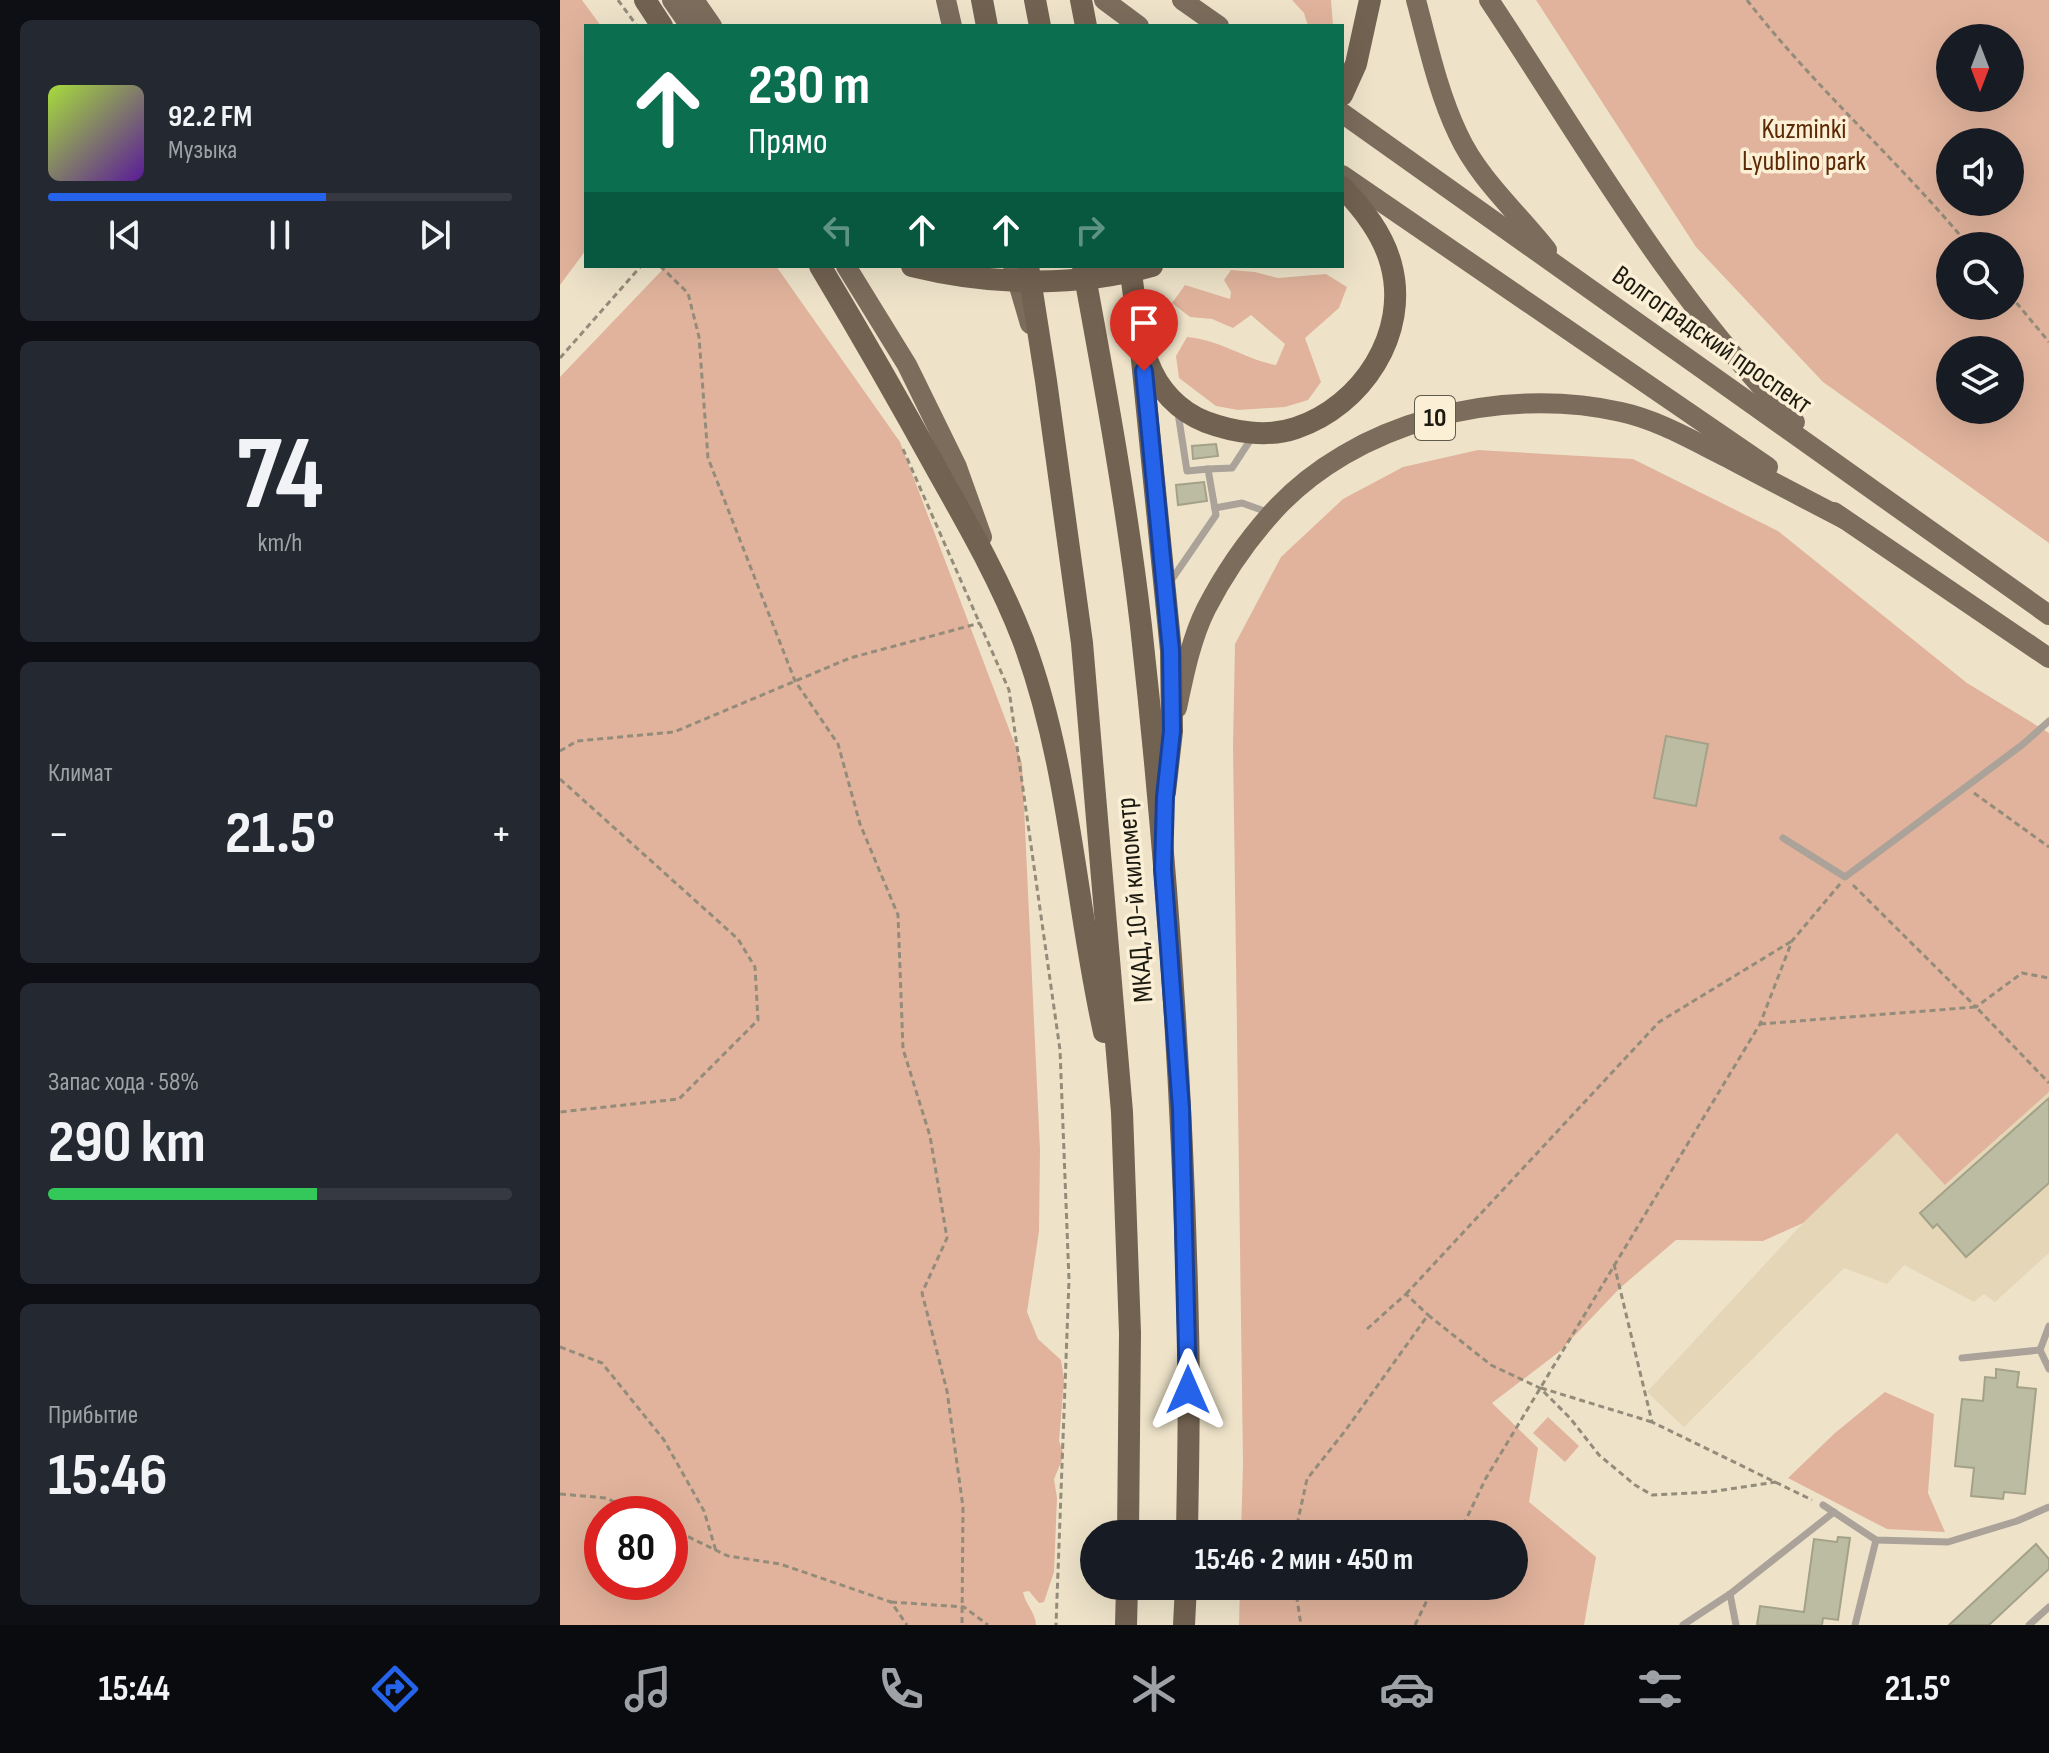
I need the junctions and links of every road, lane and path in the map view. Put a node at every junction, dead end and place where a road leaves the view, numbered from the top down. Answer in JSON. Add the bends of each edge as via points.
{"nodes":[{"id":1,"x":618,"y":0,"type":"edge"},
{"id":2,"x":642,"y":0,"type":"edge"},
{"id":3,"x":672,"y":0,"type":"edge"},
{"id":4,"x":694,"y":0,"type":"edge"},
{"id":5,"x":982,"y":0,"type":"edge"},
{"id":6,"x":1035,"y":0,"type":"edge"},
{"id":7,"x":1081,"y":0,"type":"edge"},
{"id":8,"x":1182,"y":0,"type":"edge"},
{"id":9,"x":1370,"y":0,"type":"edge"},
{"id":10,"x":1416,"y":0,"type":"edge"},
{"id":11,"x":1489,"y":0,"type":"edge"},
{"id":12,"x":1747,"y":0,"type":"edge"},
{"id":13,"x":1105,"y":1,"type":"edge"},
{"id":14,"x":636,"y":24,"type":"edge"},
{"id":15,"x":658,"y":24,"type":"edge"},
{"id":16,"x":689,"y":24,"type":"edge"},
{"id":17,"x":711,"y":24,"type":"edge"},
{"id":18,"x":987,"y":24,"type":"edge"},
{"id":19,"x":1040,"y":24,"type":"edge"},
{"id":20,"x":1086,"y":24,"type":"edge"},
{"id":21,"x":1136,"y":24,"type":"edge"},
{"id":22,"x":1216,"y":24,"type":"edge"},
{"id":23,"x":1344,"y":91,"type":"edge"},
{"id":24,"x":1344,"y":114,"type":"edge"},
{"id":25,"x":1344,"y":176,"type":"edge"},
{"id":26,"x":1344,"y":189,"type":"edge"},
{"id":27,"x":1958,"y":232,"type":"edge"},
{"id":28,"x":1560,"y":266,"type":"junction"},
{"id":29,"x":639,"y":268,"type":"edge"},
{"id":30,"x":662,"y":268,"type":"edge"},
{"id":31,"x":821,"y":268,"type":"edge"},
{"id":32,"x":847,"y":268,"type":"edge"},
{"id":33,"x":920,"y":268,"type":"edge"},
{"id":34,"x":1014,"y":268,"type":"edge"},
{"id":35,"x":1028,"y":268,"type":"edge"},
{"id":36,"x":1083,"y":268,"type":"edge"},
{"id":37,"x":1130,"y":268,"type":"edge"},
{"id":38,"x":1145,"y":268,"type":"edge"},
{"id":39,"x":2024,"y":312,"type":"edge"},
{"id":40,"x":1140,"y":340,"type":"junction"},
{"id":41,"x":2049,"y":342,"type":"edge"},
{"id":42,"x":560,"y":358,"type":"edge"},
{"id":43,"x":1046,"y":381,"type":"junction"},
{"id":44,"x":1177,"y":404,"type":"junction"},
{"id":45,"x":1255,"y":432,"type":"junction"},
{"id":46,"x":903,"y":448,"type":"dead end"},
{"id":47,"x":1838,"y":464,"type":"junction"},
{"id":48,"x":1208,"y":469,"type":"junction"},
{"id":49,"x":1215,"y":508,"type":"junction"},
{"id":50,"x":1271,"y":514,"type":"junction"},
{"id":51,"x":1844,"y":519,"type":"junction"},
{"id":52,"x":995,"y":573,"type":"junction"},
{"id":53,"x":1167,"y":587,"type":"junction"},
{"id":54,"x":2049,"y":615,"type":"edge"},
{"id":55,"x":980,"y":623,"type":"junction"},
{"id":56,"x":2049,"y":658,"type":"edge"},
{"id":57,"x":795,"y":681,"type":"junction"},
{"id":58,"x":2049,"y":721,"type":"edge"},
{"id":59,"x":1172,"y":731,"type":"junction"},
{"id":60,"x":560,"y":751,"type":"edge"},
{"id":61,"x":560,"y":779,"type":"edge"},
{"id":62,"x":1966,"y":787,"type":"junction"},
{"id":63,"x":1783,"y":838,"type":"dead end"},
{"id":64,"x":2049,"y":847,"type":"edge"},
{"id":65,"x":1163,"y":869,"type":"junction"},
{"id":66,"x":1845,"y":877,"type":"junction"},
{"id":67,"x":1792,"y":941,"type":"junction"},
{"id":68,"x":2049,"y":978,"type":"edge"},
{"id":69,"x":1976,"y":1007,"type":"junction"},
{"id":70,"x":1760,"y":1024,"type":"junction"},
{"id":71,"x":2049,"y":1083,"type":"edge"},
{"id":72,"x":560,"y":1112,"type":"edge"},
{"id":73,"x":1122,"y":1112,"type":"junction"},
{"id":74,"x":1614,"y":1264,"type":"junction"},
{"id":75,"x":1406,"y":1294,"type":"junction"},
{"id":76,"x":1428,"y":1315,"type":"junction"},
{"id":77,"x":2049,"y":1326,"type":"edge"},
{"id":78,"x":1367,"y":1329,"type":"dead end"},
{"id":79,"x":560,"y":1347,"type":"edge"},
{"id":80,"x":2040,"y":1350,"type":"junction"},
{"id":81,"x":1962,"y":1358,"type":"dead end"},
{"id":82,"x":2049,"y":1369,"type":"edge"},
{"id":83,"x":1540,"y":1388,"type":"junction"},
{"id":84,"x":1652,"y":1422,"type":"junction"},
{"id":85,"x":1776,"y":1482,"type":"junction"},
{"id":86,"x":560,"y":1494,"type":"edge"},
{"id":87,"x":584,"y":1496,"type":"edge"},
{"id":88,"x":1823,"y":1505,"type":"joint"},
{"id":89,"x":2049,"y":1507,"type":"edge"},
{"id":90,"x":1834,"y":1512,"type":"junction"},
{"id":91,"x":1128,"y":1520,"type":"edge"},
{"id":92,"x":1187,"y":1520,"type":"edge"},
{"id":93,"x":1298,"y":1520,"type":"edge"},
{"id":94,"x":1466,"y":1520,"type":"edge"},
{"id":95,"x":688,"y":1537,"type":"edge"},
{"id":96,"x":1876,"y":1540,"type":"junction"},
{"id":97,"x":716,"y":1551,"type":"junction"},
{"id":98,"x":1730,"y":1594,"type":"junction"},
{"id":99,"x":1127,"y":1600,"type":"edge"},
{"id":100,"x":1185,"y":1600,"type":"edge"},
{"id":101,"x":1297,"y":1600,"type":"edge"},
{"id":102,"x":1427,"y":1600,"type":"edge"},
{"id":103,"x":891,"y":1602,"type":"junction"},
{"id":104,"x":964,"y":1607,"type":"junction"},
{"id":105,"x":2047,"y":1612,"type":"edge"},
{"id":106,"x":907,"y":1625,"type":"edge"},
{"id":107,"x":962,"y":1625,"type":"edge"},
{"id":108,"x":988,"y":1625,"type":"edge"},
{"id":109,"x":1056,"y":1625,"type":"edge"},
{"id":110,"x":1126,"y":1625,"type":"edge"},
{"id":111,"x":1184,"y":1625,"type":"edge"},
{"id":112,"x":1301,"y":1625,"type":"edge"},
{"id":113,"x":1415,"y":1625,"type":"edge"},
{"id":114,"x":1683,"y":1625,"type":"edge"},
{"id":115,"x":1736,"y":1625,"type":"edge"},
{"id":116,"x":1855,"y":1625,"type":"edge"},
{"id":117,"x":2029,"y":1625,"type":"edge"}],
"edges":[{"from":1,"to":14,"type":"path"},
{"from":2,"to":15,"type":"highway"},
{"from":3,"to":16,"type":"main road"},
{"from":4,"to":17,"type":"main road"},
{"from":5,"to":18,"type":"highway"},
{"from":6,"to":19,"type":"highway"},
{"from":7,"to":20,"type":"highway"},
{"from":8,"to":22,"type":"main road"},
{"from":9,"to":23,"type":"highway","via":[[1356,64]]},
{"from":10,"to":28,"type":"main road","via":[[1459,136],[1487,180]]},
{"from":11,"to":47,"type":"main road","via":[[1638,228],[1711,328],[1761,388]]},
{"from":12,"to":27,"type":"path","via":[[1785,49]]},
{"from":13,"to":21,"type":"main road"},
{"from":24,"to":28,"type":"main road","name":"Волгоградский проспект"},
{"from":25,"to":51,"type":"main road"},
{"from":26,"to":45,"type":"highway","via":[[1380,235],[1392,264],[1392,332],[1357,389],[1325,414],[1295,428]]},
{"from":28,"to":47,"type":"main road","name":"Волгоградский проспект"},
{"from":29,"to":42,"type":"path"},
{"from":30,"to":57,"type":"path","via":[[688,293],[699,337],[708,458]]},
{"from":31,"to":52,"type":"highway"},
{"from":32,"to":52,"type":"main road","via":[[907,365],[957,467]]},
{"from":33,"to":38,"type":"highway","bridge":true,"via":[[953,276],[1062,281]]},
{"from":34,"to":43,"type":"main road"},
{"from":35,"to":43,"type":"highway","name":"МКАД, 10-й километр"},
{"from":36,"to":65,"type":"highway","name":"МКАД, 10-й километр","via":[[1140,625]]},
{"from":37,"to":40,"type":"highway"},
{"from":39,"to":41,"type":"path"},
{"from":40,"to":44,"type":"highway","via":[[1162,391]]},
{"from":40,"to":53,"type":"highway"},
{"from":43,"to":73,"type":"highway","name":"МКАД, 10-й километр","via":[[1082,643]]},
{"from":44,"to":45,"type":"highway","via":[[1227,430]]},
{"from":44,"to":48,"type":"lane","via":[[1187,471]]},
{"from":45,"to":48,"type":"lane","via":[[1232,468]]},
{"from":46,"to":55,"type":"path"},
{"from":47,"to":54,"type":"main road","name":"Волгоградский проспект"},
{"from":48,"to":49,"type":"lane"},
{"from":49,"to":50,"type":"lane","via":[[1242,503]]},
{"from":49,"to":53,"type":"lane","via":[[1216,515]]},
{"from":50,"to":51,"type":"main road","number":"10","via":[[1309,480],[1398,429],[1460,410],[1568,404],[1622,412],[1672,429]]},
{"from":50,"to":59,"type":"main road","number":"10","via":[[1205,611],[1185,668]]},
{"from":51,"to":56,"type":"main road"},
{"from":52,"to":73,"type":"highway","via":[[1023,641],[1056,754],[1091,974]]},
{"from":53,"to":59,"type":"highway"},
{"from":55,"to":57,"type":"path","via":[[850,658]]},
{"from":55,"to":109,"type":"path","via":[[1009,690],[1060,1050],[1069,1280]]},
{"from":57,"to":60,"type":"path","via":[[674,732],[577,741]]},
{"from":57,"to":104,"type":"path","via":[[838,744],[860,824],[898,915],[903,1049],[930,1136],[947,1238],[922,1293],[947,1391],[963,1507]]},
{"from":58,"to":62,"type":"lane"},
{"from":59,"to":65,"type":"highway","number":"10"},
{"from":61,"to":72,"type":"path","via":[[738,939],[755,967],[758,1020],[679,1099]]},
{"from":62,"to":64,"type":"path"},
{"from":62,"to":66,"type":"lane"},
{"from":63,"to":66,"type":"lane"},
{"from":65,"to":92,"type":"highway","name":"МКАД, 10-й километр","via":[[1182,1141]]},
{"from":66,"to":67,"type":"path"},
{"from":66,"to":69,"type":"path"},
{"from":67,"to":70,"type":"path"},
{"from":67,"to":75,"type":"path","via":[[1659,1022]]},
{"from":68,"to":69,"type":"path","via":[[2022,973]]},
{"from":69,"to":70,"type":"path"},
{"from":69,"to":71,"type":"path"},
{"from":70,"to":74,"type":"path"},
{"from":73,"to":91,"type":"highway","name":"МКАД, 10-й километр","via":[[1130,1333]]},
{"from":74,"to":83,"type":"path"},
{"from":74,"to":84,"type":"path"},
{"from":75,"to":76,"type":"path"},
{"from":75,"to":78,"type":"path"},
{"from":76,"to":83,"type":"path","via":[[1491,1365]]},
{"from":76,"to":93,"type":"path","via":[[1307,1479]]},
{"from":77,"to":80,"type":"lane"},
{"from":79,"to":97,"type":"path","via":[[602,1363],[664,1440],[704,1511]]},
{"from":80,"to":81,"type":"lane"},
{"from":80,"to":82,"type":"lane"},
{"from":83,"to":84,"type":"path"},
{"from":83,"to":85,"type":"path","via":[[1599,1455],[1652,1495]]},
{"from":83,"to":94,"type":"path"},
{"from":84,"to":85,"type":"path"},
{"from":85,"to":88,"type":"path"},
{"from":86,"to":87,"type":"path"},
{"from":88,"to":90,"type":"lane"},
{"from":89,"to":96,"type":"lane","via":[[1948,1542]]},
{"from":90,"to":96,"type":"lane"},
{"from":90,"to":98,"type":"lane"},
{"from":95,"to":97,"type":"path"},
{"from":96,"to":116,"type":"lane"},
{"from":97,"to":103,"type":"path","via":[[780,1564]]},
{"from":98,"to":114,"type":"lane"},
{"from":98,"to":115,"type":"lane"},
{"from":99,"to":110,"type":"highway"},
{"from":100,"to":111,"type":"highway"},
{"from":101,"to":112,"type":"path"},
{"from":102,"to":113,"type":"path"},
{"from":103,"to":104,"type":"path"},
{"from":103,"to":106,"type":"path"},
{"from":104,"to":107,"type":"path"},
{"from":104,"to":108,"type":"path"},
{"from":105,"to":117,"type":"lane"}]}
